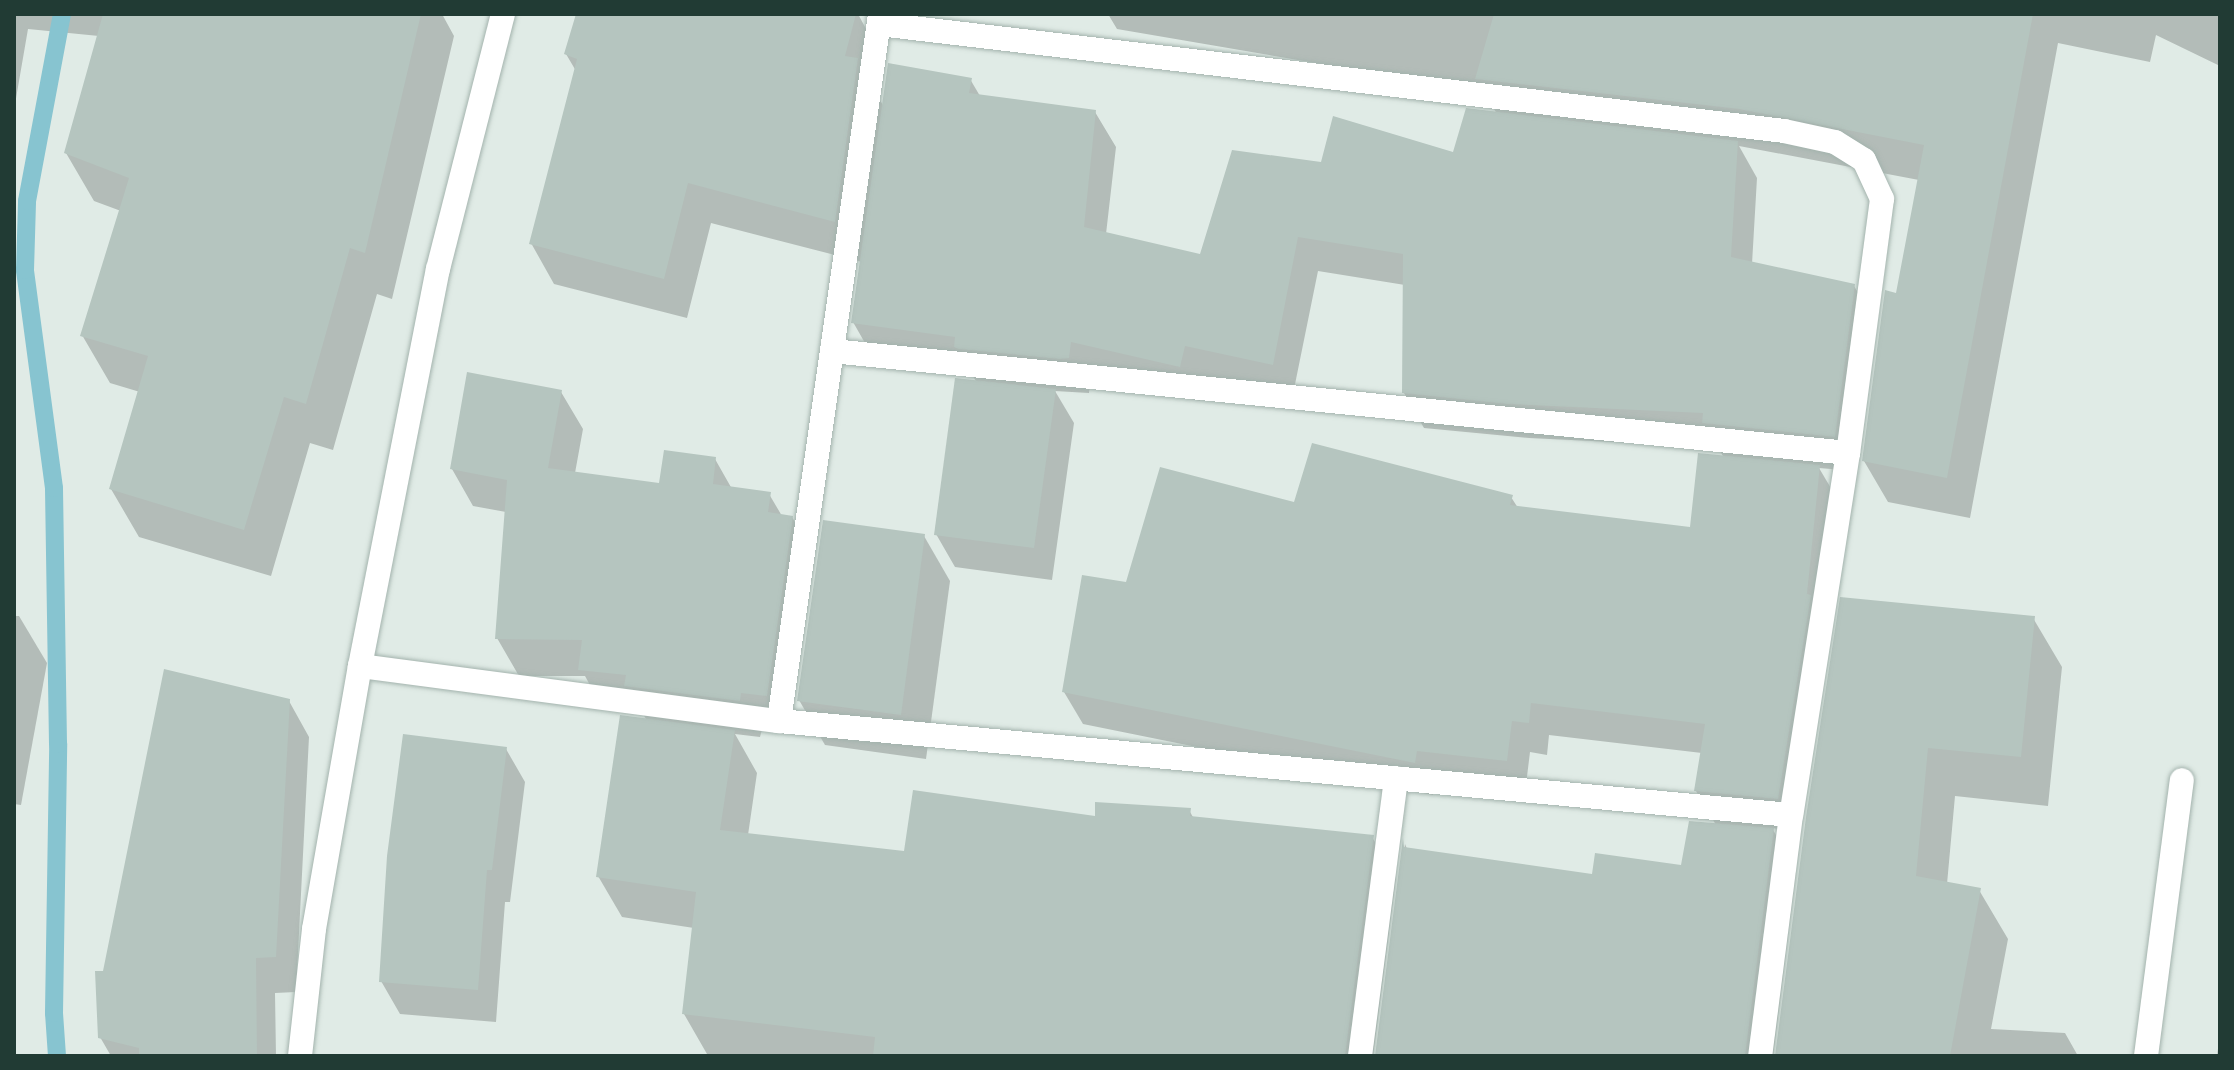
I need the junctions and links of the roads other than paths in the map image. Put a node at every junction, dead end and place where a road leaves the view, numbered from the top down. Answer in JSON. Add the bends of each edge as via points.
{"nodes":[{"id":1,"x":503,"y":14,"type":"edge"},
{"id":2,"x":879,"y":19,"type":"edge"},
{"id":3,"x":832,"y":351,"type":"junction"},
{"id":4,"x":1848,"y":453,"type":"junction"},
{"id":5,"x":360,"y":666,"type":"junction"},
{"id":6,"x":779,"y":721,"type":"junction"},
{"id":7,"x":1396,"y":778,"type":"junction"},
{"id":8,"x":2182,"y":780,"type":"dead end"},
{"id":9,"x":1791,"y":815,"type":"junction"},
{"id":10,"x":300,"y":1056,"type":"edge"},
{"id":11,"x":1360,"y":1056,"type":"edge"},
{"id":12,"x":1760,"y":1056,"type":"edge"},
{"id":13,"x":2146,"y":1056,"type":"edge"}],
"edges":[{"from":1,"to":5,"type":"street","via":[[438,269]]},
{"from":2,"to":3,"type":"street"},
{"from":2,"to":4,"type":"street","via":[[1784,131],[1835,142],[1864,160],[1882,199]]},
{"from":3,"to":4,"type":"street"},
{"from":3,"to":6,"type":"street"},
{"from":4,"to":9,"type":"street"},
{"from":5,"to":6,"type":"street"},
{"from":5,"to":10,"type":"street","via":[[314,929]]},
{"from":6,"to":7,"type":"street"},
{"from":7,"to":9,"type":"street"},
{"from":7,"to":11,"type":"street"},
{"from":8,"to":13,"type":"street"},
{"from":9,"to":12,"type":"street"}]}
